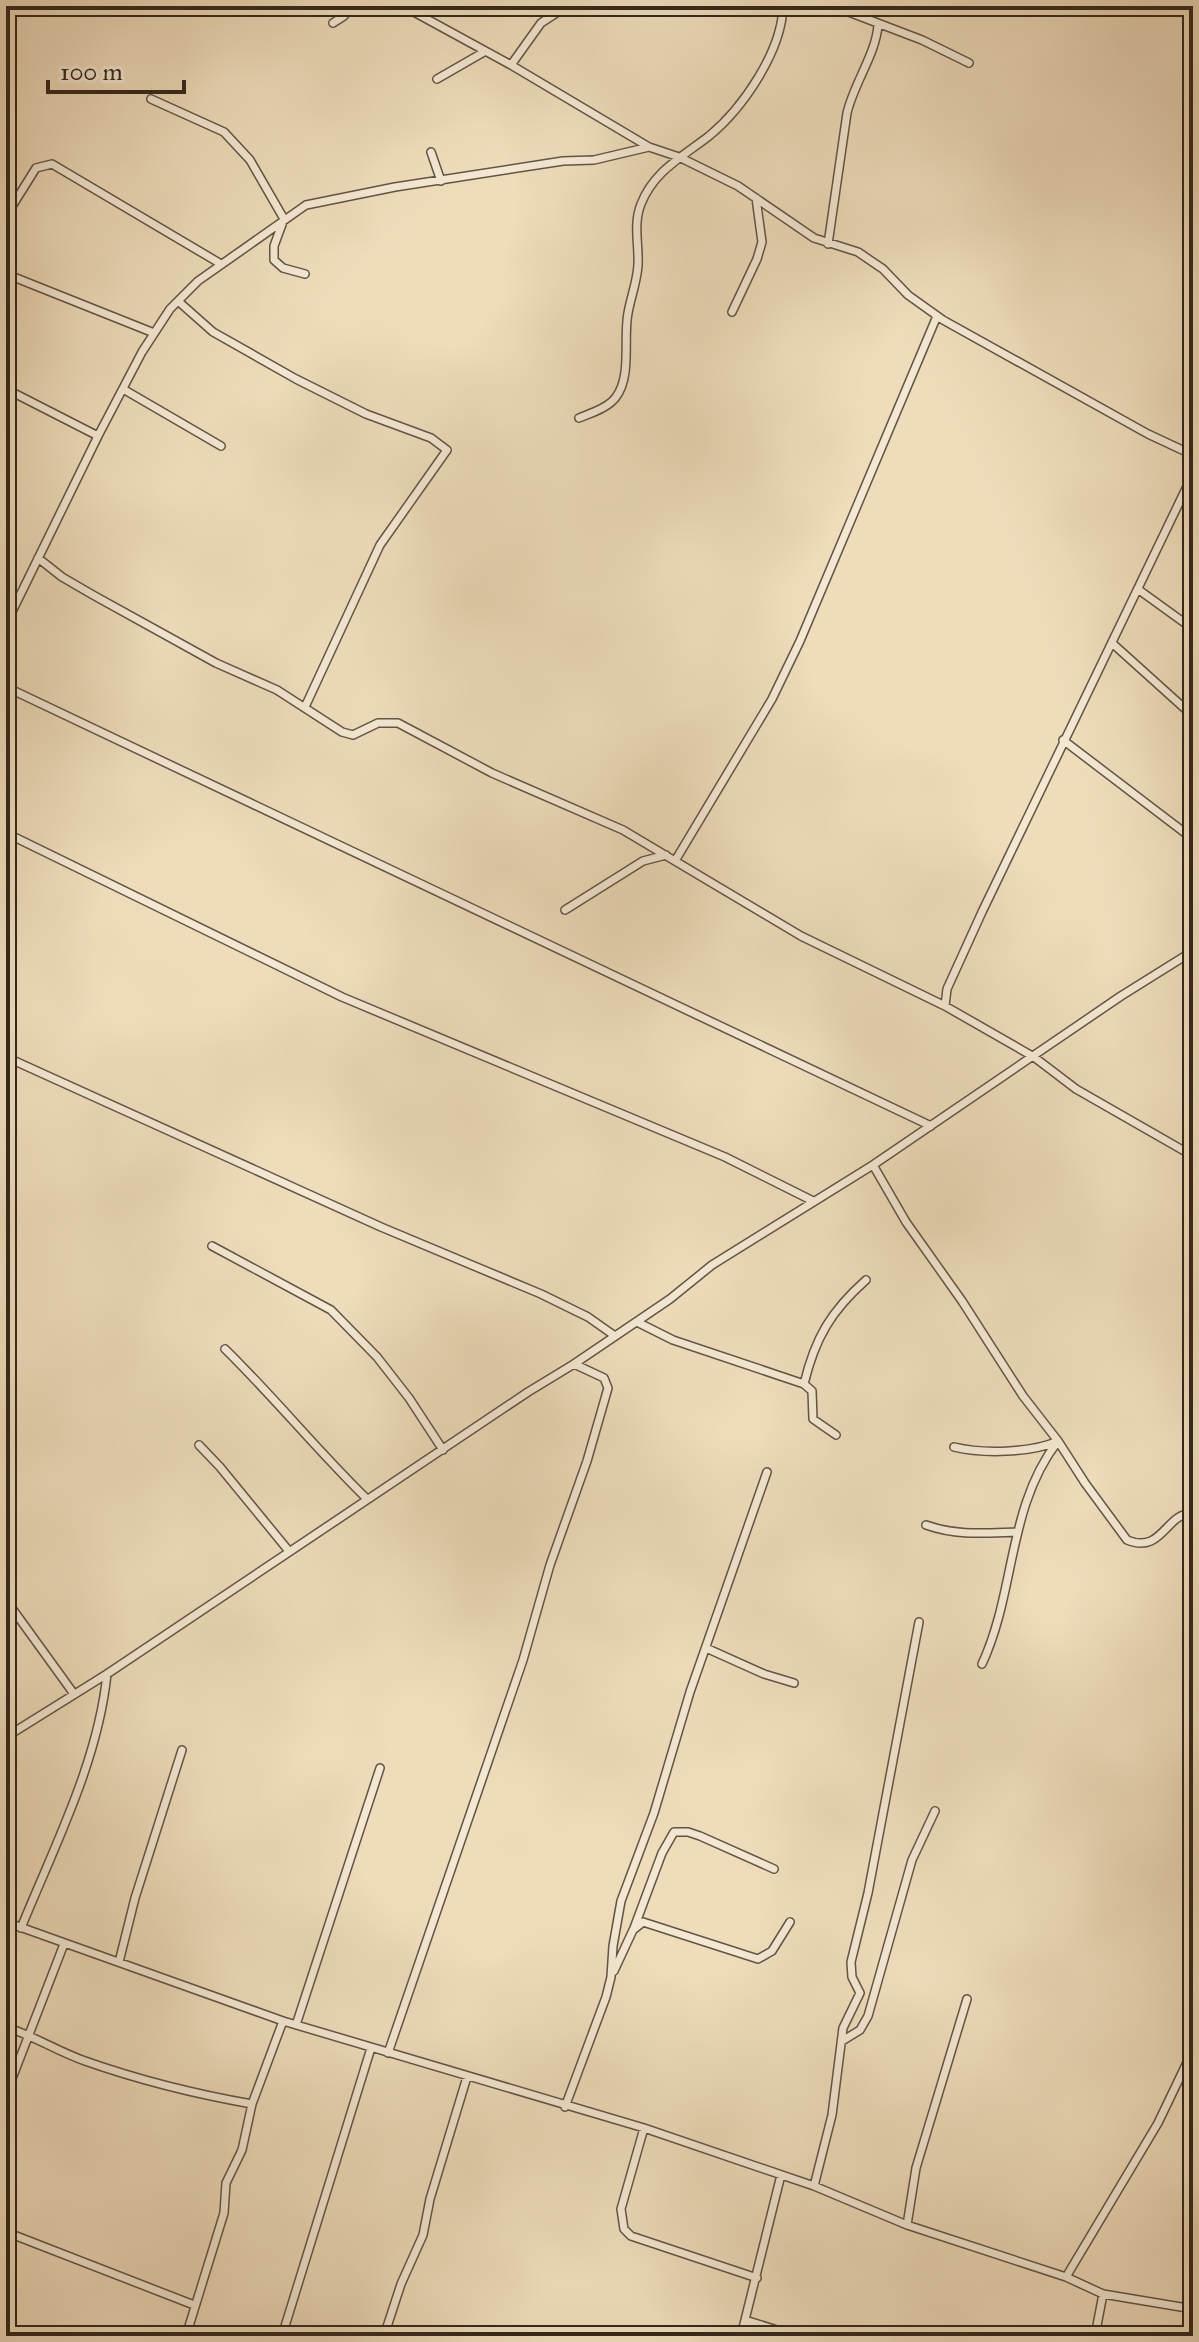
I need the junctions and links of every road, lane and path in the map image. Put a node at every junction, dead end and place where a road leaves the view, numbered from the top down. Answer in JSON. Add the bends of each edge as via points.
{"nodes":[{"id":1,"x":352,"y":6,"type":"edge"},
{"id":2,"x":403,"y":6,"type":"edge"},
{"id":3,"x":567,"y":6,"type":"edge"},
{"id":4,"x":783,"y":6,"type":"edge"},
{"id":5,"x":833,"y":6,"type":"edge"},
{"id":6,"x":333,"y":23,"type":"dead end"},
{"id":7,"x":878,"y":25,"type":"junction"},
{"id":8,"x":484,"y":52,"type":"junction"},
{"id":9,"x":969,"y":63,"type":"dead end"},
{"id":10,"x":511,"y":65,"type":"junction"},
{"id":11,"x":437,"y":79,"type":"dead end"},
{"id":12,"x":151,"y":99,"type":"dead end"},
{"id":13,"x":649,"y":147,"type":"junction"},
{"id":14,"x":431,"y":152,"type":"dead end"},
{"id":15,"x":679,"y":157,"type":"junction"},
{"id":16,"x":441,"y":181,"type":"junction"},
{"id":17,"x":756,"y":198,"type":"junction"},
{"id":18,"x":6,"y":216,"type":"edge"},
{"id":19,"x":284,"y":219,"type":"junction"},
{"id":20,"x":828,"y":244,"type":"junction"},
{"id":21,"x":221,"y":264,"type":"junction"},
{"id":22,"x":6,"y":274,"type":"edge"},
{"id":23,"x":305,"y":274,"type":"dead end"},
{"id":24,"x":178,"y":301,"type":"junction"},
{"id":25,"x":732,"y":312,"type":"dead end"},
{"id":26,"x":937,"y":316,"type":"junction"},
{"id":27,"x":154,"y":333,"type":"junction"},
{"id":28,"x":6,"y":389,"type":"edge"},
{"id":29,"x":123,"y":389,"type":"junction"},
{"id":30,"x":579,"y":418,"type":"dead end"},
{"id":31,"x":98,"y":436,"type":"junction"},
{"id":32,"x":221,"y":446,"type":"dead end"},
{"id":33,"x":1193,"y":455,"type":"edge"},
{"id":34,"x":1193,"y":474,"type":"edge"},
{"id":35,"x":38,"y":558,"type":"junction"},
{"id":36,"x":1139,"y":590,"type":"junction"},
{"id":37,"x":6,"y":624,"type":"edge"},
{"id":38,"x":1193,"y":629,"type":"edge"},
{"id":39,"x":1112,"y":643,"type":"junction"},
{"id":40,"x":6,"y":687,"type":"edge"},
{"id":41,"x":305,"y":707,"type":"junction"},
{"id":42,"x":1193,"y":716,"type":"edge"},
{"id":43,"x":1063,"y":740,"type":"junction"},
{"id":44,"x":6,"y":833,"type":"edge"},
{"id":45,"x":1193,"y":839,"type":"edge"},
{"id":46,"x":666,"y":855,"type":"junction"},
{"id":47,"x":675,"y":861,"type":"junction"},
{"id":48,"x":565,"y":910,"type":"dead end"},
{"id":49,"x":1193,"y":951,"type":"edge"},
{"id":50,"x":945,"y":1006,"type":"junction"},
{"id":51,"x":6,"y":1057,"type":"edge"},
{"id":52,"x":1034,"y":1057,"type":"junction"},
{"id":53,"x":931,"y":1126,"type":"junction"},
{"id":54,"x":1193,"y":1156,"type":"edge"},
{"id":55,"x":873,"y":1165,"type":"junction"},
{"id":56,"x":813,"y":1201,"type":"junction"},
{"id":57,"x":212,"y":1246,"type":"dead end"},
{"id":58,"x":866,"y":1280,"type":"dead end"},
{"id":59,"x":637,"y":1322,"type":"junction"},
{"id":60,"x":615,"y":1336,"type":"junction"},
{"id":61,"x":225,"y":1349,"type":"dead end"},
{"id":62,"x":574,"y":1364,"type":"junction"},
{"id":63,"x":804,"y":1384,"type":"junction"},
{"id":64,"x":836,"y":1435,"type":"dead end"},
{"id":65,"x":1058,"y":1441,"type":"junction"},
{"id":66,"x":6,"y":1443,"type":"edge"},
{"id":67,"x":199,"y":1445,"type":"dead end"},
{"id":68,"x":954,"y":1447,"type":"dead end"},
{"id":69,"x":443,"y":1450,"type":"junction"},
{"id":70,"x":6,"y":1471,"type":"edge"},
{"id":71,"x":767,"y":1472,"type":"dead end"},
{"id":72,"x":366,"y":1498,"type":"junction"},
{"id":73,"x":1193,"y":1514,"type":"edge"},
{"id":74,"x":926,"y":1525,"type":"dead end"},
{"id":75,"x":1017,"y":1532,"type":"junction"},
{"id":76,"x":288,"y":1550,"type":"junction"},
{"id":77,"x":6,"y":1600,"type":"edge"},
{"id":78,"x":919,"y":1622,"type":"dead end"},
{"id":79,"x":706,"y":1648,"type":"junction"},
{"id":80,"x":982,"y":1664,"type":"dead end"},
{"id":81,"x":107,"y":1674,"type":"junction"},
{"id":82,"x":794,"y":1683,"type":"dead end"},
{"id":83,"x":74,"y":1694,"type":"junction"},
{"id":84,"x":6,"y":1737,"type":"edge"},
{"id":85,"x":182,"y":1750,"type":"dead end"},
{"id":86,"x":380,"y":1768,"type":"dead end"},
{"id":87,"x":935,"y":1811,"type":"dead end"},
{"id":88,"x":774,"y":1869,"type":"dead end"},
{"id":89,"x":6,"y":1922,"type":"edge"},
{"id":90,"x":790,"y":1922,"type":"dead end"},
{"id":91,"x":21,"y":1928,"type":"junction"},
{"id":92,"x":633,"y":1930,"type":"junction"},
{"id":93,"x":64,"y":1944,"type":"junction"},
{"id":94,"x":119,"y":1962,"type":"junction"},
{"id":95,"x":611,"y":1977,"type":"junction"},
{"id":96,"x":967,"y":1999,"type":"dead end"},
{"id":97,"x":283,"y":2021,"type":"junction"},
{"id":98,"x":296,"y":2025,"type":"junction"},
{"id":99,"x":6,"y":2027,"type":"edge"},
{"id":100,"x":30,"y":2035,"type":"junction"},
{"id":101,"x":842,"y":2041,"type":"junction"},
{"id":102,"x":371,"y":2048,"type":"junction"},
{"id":103,"x":388,"y":2053,"type":"junction"},
{"id":104,"x":1192,"y":2056,"type":"edge"},
{"id":105,"x":467,"y":2077,"type":"junction"},
{"id":106,"x":6,"y":2094,"type":"edge"},
{"id":107,"x":252,"y":2104,"type":"junction"},
{"id":108,"x":565,"y":2107,"type":"junction"},
{"id":109,"x":644,"y":2128,"type":"junction"},
{"id":110,"x":781,"y":2175,"type":"junction"},
{"id":111,"x":814,"y":2186,"type":"junction"},
{"id":112,"x":907,"y":2225,"type":"junction"},
{"id":113,"x":6,"y":2232,"type":"edge"},
{"id":114,"x":1066,"y":2277,"type":"junction"},
{"id":115,"x":757,"y":2278,"type":"junction"},
{"id":116,"x":1103,"y":2294,"type":"junction"},
{"id":117,"x":194,"y":2305,"type":"junction"},
{"id":118,"x":1193,"y":2309,"type":"edge"},
{"id":119,"x":745,"y":2320,"type":"junction"},
{"id":120,"x":186,"y":2336,"type":"edge"},
{"id":121,"x":282,"y":2336,"type":"edge"},
{"id":122,"x":384,"y":2336,"type":"edge"},
{"id":123,"x":741,"y":2336,"type":"edge"},
{"id":124,"x":796,"y":2336,"type":"edge"},
{"id":125,"x":1095,"y":2336,"type":"edge"}],
"edges":[{"from":1,"to":6,"type":"street"},
{"from":2,"to":8,"type":"street"},
{"from":3,"to":10,"type":"street","via":[[541,23]]},
{"from":4,"to":15,"type":"street","via":[[778,36],[754,85],[725,121]]},
{"from":5,"to":7,"type":"street"},
{"from":7,"to":9,"type":"street"},
{"from":7,"to":20,"type":"street","via":[[847,113]]},
{"from":8,"to":10,"type":"street"},
{"from":8,"to":11,"type":"street"},
{"from":10,"to":13,"type":"street"},
{"from":12,"to":19,"type":"street","via":[[224,132],[250,160]]},
{"from":13,"to":15,"type":"street"},
{"from":13,"to":16,"type":"street"},
{"from":14,"to":16,"type":"street"},
{"from":15,"to":17,"type":"street"},
{"from":15,"to":30,"type":"street","via":[[659,173],[639,208],[637,271],[620,390],[606,407]]},
{"from":16,"to":19,"type":"street","via":[[306,205]]},
{"from":17,"to":20,"type":"street"},
{"from":17,"to":25,"type":"street","via":[[762,242]]},
{"from":18,"to":21,"type":"street","via":[[36,168],[52,164]]},
{"from":19,"to":21,"type":"street"},
{"from":19,"to":23,"type":"street","via":[[274,260]]},
{"from":20,"to":26,"type":"street","via":[[877,263]]},
{"from":21,"to":24,"type":"street"},
{"from":22,"to":27,"type":"street"},
{"from":24,"to":27,"type":"street"},
{"from":24,"to":41,"type":"street","via":[[213,332],[296,379],[366,414],[431,438],[447,450],[380,545]]},
{"from":26,"to":33,"type":"street"},
{"from":26,"to":47,"type":"street","via":[[800,641],[765,711]]},
{"from":27,"to":29,"type":"street"},
{"from":28,"to":31,"type":"street"},
{"from":29,"to":31,"type":"street"},
{"from":29,"to":32,"type":"street"},
{"from":31,"to":35,"type":"street"},
{"from":34,"to":36,"type":"street"},
{"from":35,"to":37,"type":"street"},
{"from":35,"to":41,"type":"street","via":[[120,610]]},
{"from":36,"to":38,"type":"street"},
{"from":36,"to":39,"type":"street"},
{"from":39,"to":42,"type":"street"},
{"from":39,"to":43,"type":"street"},
{"from":40,"to":53,"type":"street"},
{"from":41,"to":46,"type":"street","via":[[353,735],[378,723],[398,723]]},
{"from":43,"to":45,"type":"street"},
{"from":43,"to":50,"type":"street","via":[[964,950]]},
{"from":44,"to":56,"type":"street","via":[[342,997],[725,1157]]},
{"from":46,"to":47,"type":"street"},
{"from":46,"to":48,"type":"street","via":[[643,861]]},
{"from":47,"to":50,"type":"street","via":[[801,936]]},
{"from":49,"to":52,"type":"street"},
{"from":50,"to":52,"type":"street"},
{"from":51,"to":60,"type":"street","via":[[541,1294]]},
{"from":52,"to":53,"type":"street"},
{"from":52,"to":54,"type":"street","via":[[1076,1089]]},
{"from":53,"to":55,"type":"street"},
{"from":55,"to":56,"type":"street"},
{"from":55,"to":65,"type":"street","via":[[906,1222]]},
{"from":56,"to":59,"type":"street","via":[[712,1265]]},
{"from":57,"to":69,"type":"street","via":[[331,1310],[377,1357]]},
{"from":58,"to":63,"type":"street","via":[[825,1326]]},
{"from":59,"to":60,"type":"street"},
{"from":59,"to":63,"type":"street","via":[[673,1340]]},
{"from":60,"to":62,"type":"street"},
{"from":61,"to":72,"type":"street"},
{"from":62,"to":69,"type":"street"},
{"from":62,"to":103,"type":"street","via":[[604,1378],[608,1388],[523,1660]]},
{"from":63,"to":64,"type":"street","via":[[812,1391],[813,1419]]},
{"from":65,"to":68,"type":"street","via":[[1022,1450]]},
{"from":65,"to":73,"type":"street","via":[[1127,1540],[1153,1541],[1181,1516]]},
{"from":65,"to":75,"type":"street","via":[[1033,1478]]},
{"from":66,"to":70,"type":"street","via":[[12,1461]]},
{"from":67,"to":76,"type":"street"},
{"from":69,"to":72,"type":"street"},
{"from":71,"to":79,"type":"street"},
{"from":72,"to":76,"type":"street"},
{"from":74,"to":75,"type":"street","via":[[964,1535]]},
{"from":75,"to":80,"type":"street"},
{"from":76,"to":81,"type":"street"},
{"from":77,"to":83,"type":"street"},
{"from":78,"to":101,"type":"street","via":[[851,1962],[860,1993]]},
{"from":79,"to":82,"type":"street"},
{"from":79,"to":95,"type":"street","via":[[621,1901]]},
{"from":81,"to":83,"type":"street"},
{"from":81,"to":91,"type":"street","via":[[103,1708],[79,1785]]},
{"from":83,"to":84,"type":"street"},
{"from":85,"to":94,"type":"street"},
{"from":86,"to":98,"type":"street"},
{"from":87,"to":101,"type":"street","via":[[912,1860],[868,2016],[860,2030]]},
{"from":88,"to":92,"type":"street","via":[[700,1836],[674,1832]]},
{"from":89,"to":91,"type":"street"},
{"from":90,"to":92,"type":"street","via":[[772,1951],[758,1959],[661,1926],[643,1922]]},
{"from":91,"to":93,"type":"street"},
{"from":92,"to":95,"type":"street"},
{"from":93,"to":94,"type":"street"},
{"from":93,"to":100,"type":"street"},
{"from":94,"to":97,"type":"street"},
{"from":95,"to":108,"type":"street"},
{"from":96,"to":112,"type":"street","via":[[916,2168]]},
{"from":97,"to":98,"type":"street"},
{"from":97,"to":107,"type":"street"},
{"from":98,"to":102,"type":"street"},
{"from":99,"to":100,"type":"street"},
{"from":100,"to":106,"type":"street"},
{"from":100,"to":107,"type":"street","via":[[100,2066]]},
{"from":101,"to":111,"type":"street","via":[[832,2115]]},
{"from":102,"to":103,"type":"street"},
{"from":102,"to":121,"type":"street"},
{"from":103,"to":105,"type":"street"},
{"from":104,"to":114,"type":"street"},
{"from":105,"to":108,"type":"street"},
{"from":105,"to":122,"type":"street","via":[[423,2235]]},
{"from":107,"to":117,"type":"street"},
{"from":108,"to":109,"type":"street"},
{"from":109,"to":110,"type":"street"},
{"from":109,"to":115,"type":"street","via":[[621,2209],[624,2229],[631,2236]]},
{"from":110,"to":111,"type":"street"},
{"from":110,"to":115,"type":"street"},
{"from":111,"to":112,"type":"street"},
{"from":112,"to":114,"type":"street"},
{"from":113,"to":117,"type":"street"},
{"from":114,"to":116,"type":"street"},
{"from":115,"to":119,"type":"street"},
{"from":116,"to":118,"type":"street"},
{"from":116,"to":125,"type":"street"},
{"from":117,"to":120,"type":"street"},
{"from":119,"to":123,"type":"street"},
{"from":119,"to":124,"type":"street"}]}
